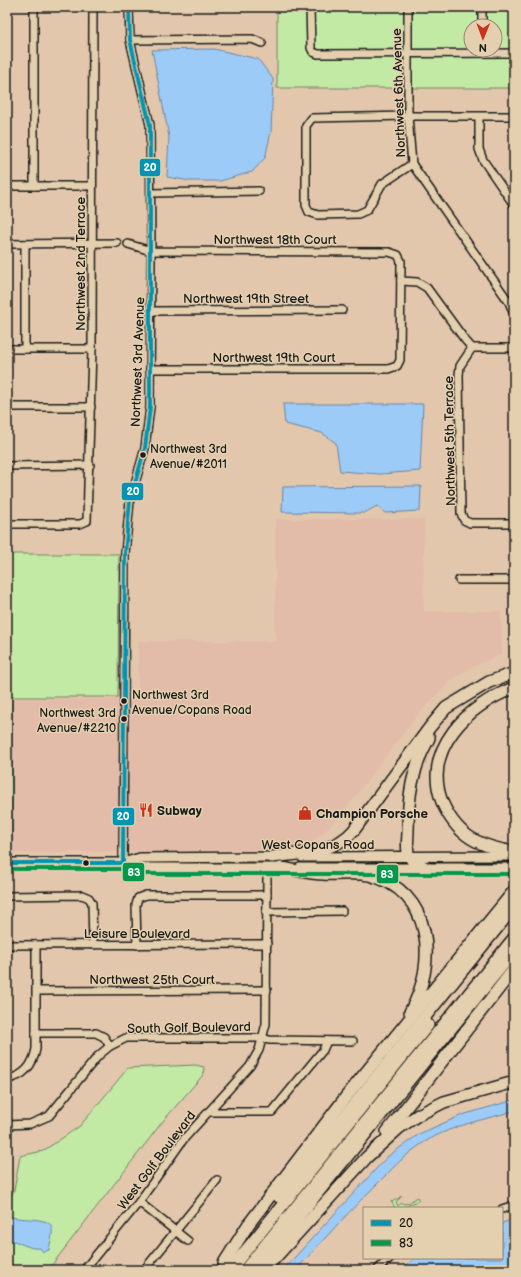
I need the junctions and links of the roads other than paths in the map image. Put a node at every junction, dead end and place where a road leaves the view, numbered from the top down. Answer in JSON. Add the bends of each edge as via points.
{"nodes":[{"id":1,"x":34,"y":7,"type":"edge"},
{"id":2,"x":93,"y":7,"type":"edge"},
{"id":3,"x":129,"y":7,"type":"edge"},
{"id":4,"x":310,"y":7,"type":"edge"},
{"id":5,"x":408,"y":7,"type":"edge"},
{"id":6,"x":482,"y":7,"type":"edge"},
{"id":7,"x":482,"y":18,"type":"edge"},
{"id":8,"x":130,"y":40,"type":"junction"},
{"id":9,"x":262,"y":43,"type":"dead end"},
{"id":10,"x":463,"y":53,"type":"edge"},
{"id":11,"x":503,"y":53,"type":"edge"},
{"id":12,"x":408,"y":54,"type":"junction"},
{"id":13,"x":514,"y":54,"type":"edge"},
{"id":14,"x":408,"y":116,"type":"junction"},
{"id":15,"x":514,"y":116,"type":"edge"},
{"id":16,"x":479,"y":117,"type":"junction"},
{"id":17,"x":412,"y":164,"type":"junction"},
{"id":18,"x":7,"y":186,"type":"edge"},
{"id":19,"x":34,"y":186,"type":"junction"},
{"id":20,"x":91,"y":186,"type":"junction"},
{"id":21,"x":259,"y":191,"type":"dead end"},
{"id":22,"x":151,"y":193,"type":"junction"},
{"id":23,"x":514,"y":206,"type":"edge"},
{"id":24,"x":117,"y":242,"type":"dead end"},
{"id":25,"x":92,"y":243,"type":"junction"},
{"id":26,"x":7,"y":244,"type":"edge"},
{"id":27,"x":25,"y":244,"type":"junction"},
{"id":28,"x":128,"y":244,"type":"dead end"},
{"id":29,"x":151,"y":251,"type":"junction"},
{"id":30,"x":401,"y":281,"type":"junction"},
{"id":31,"x":151,"y":310,"type":"junction"},
{"id":32,"x":342,"y":310,"type":"dead end"},
{"id":33,"x":514,"y":314,"type":"edge"},
{"id":34,"x":472,"y":348,"type":"junction"},
{"id":35,"x":514,"y":348,"type":"edge"},
{"id":36,"x":7,"y":349,"type":"edge"},
{"id":37,"x":25,"y":349,"type":"junction"},
{"id":38,"x":92,"y":349,"type":"junction"},
{"id":39,"x":150,"y":369,"type":"junction"},
{"id":40,"x":7,"y":407,"type":"edge"},
{"id":41,"x":91,"y":408,"type":"junction"},
{"id":42,"x":90,"y":465,"type":"junction"},
{"id":43,"x":7,"y":466,"type":"edge"},
{"id":44,"x":514,"y":523,"type":"edge"},
{"id":45,"x":7,"y":524,"type":"edge"},
{"id":46,"x":459,"y":580,"type":"dead end"},
{"id":47,"x":514,"y":580,"type":"edge"},
{"id":48,"x":514,"y":673,"type":"edge"},
{"id":49,"x":514,"y":688,"type":"edge"},
{"id":50,"x":472,"y":691,"type":"junction"},
{"id":51,"x":514,"y":852,"type":"edge"},
{"id":52,"x":514,"y":856,"type":"edge"},
{"id":53,"x":272,"y":857,"type":"junction"},
{"id":54,"x":410,"y":857,"type":"junction"},
{"id":55,"x":7,"y":863,"type":"edge"},
{"id":56,"x":123,"y":863,"type":"junction"},
{"id":57,"x":281,"y":868,"type":"junction"},
{"id":58,"x":427,"y":868,"type":"junction"},
{"id":59,"x":514,"y":868,"type":"edge"},
{"id":60,"x":267,"y":879,"type":"dead end"},
{"id":61,"x":514,"y":891,"type":"edge"},
{"id":62,"x":266,"y":895,"type":"junction"},
{"id":63,"x":7,"y":896,"type":"edge"},
{"id":64,"x":514,"y":907,"type":"edge"},
{"id":65,"x":342,"y":911,"type":"dead end"},
{"id":66,"x":266,"y":912,"type":"junction"},
{"id":67,"x":514,"y":919,"type":"edge"},
{"id":68,"x":514,"y":938,"type":"edge"},
{"id":69,"x":137,"y":944,"type":"junction"},
{"id":70,"x":266,"y":944,"type":"junction"},
{"id":71,"x":7,"y":945,"type":"edge"},
{"id":72,"x":36,"y":945,"type":"junction"},
{"id":73,"x":93,"y":945,"type":"junction"},
{"id":74,"x":514,"y":951,"type":"edge"},
{"id":75,"x":514,"y":969,"type":"edge"},
{"id":76,"x":267,"y":990,"type":"junction"},
{"id":77,"x":36,"y":991,"type":"junction"},
{"id":78,"x":36,"y":1033,"type":"junction"},
{"id":79,"x":263,"y":1038,"type":"junction"},
{"id":80,"x":327,"y":1041,"type":"junction"},
{"id":81,"x":353,"y":1041,"type":"dead end"},
{"id":82,"x":110,"y":1046,"type":"junction"},
{"id":83,"x":380,"y":1054,"type":"junction"},
{"id":84,"x":7,"y":1079,"type":"edge"},
{"id":85,"x":514,"y":1082,"type":"edge"},
{"id":86,"x":208,"y":1112,"type":"junction"},
{"id":87,"x":7,"y":1125,"type":"edge"},
{"id":88,"x":367,"y":1157,"type":"junction"},
{"id":89,"x":217,"y":1180,"type":"dead end"},
{"id":90,"x":140,"y":1202,"type":"junction"},
{"id":91,"x":514,"y":1205,"type":"edge"},
{"id":92,"x":503,"y":1209,"type":"edge"},
{"id":93,"x":176,"y":1231,"type":"junction"},
{"id":94,"x":188,"y":1241,"type":"dead end"},
{"id":95,"x":389,"y":1259,"type":"edge"},
{"id":96,"x":224,"y":1268,"type":"edge"},
{"id":97,"x":84,"y":1270,"type":"edge"},
{"id":98,"x":144,"y":1270,"type":"edge"},
{"id":99,"x":245,"y":1270,"type":"edge"},
{"id":100,"x":255,"y":1270,"type":"edge"},
{"id":101,"x":264,"y":1270,"type":"edge"},
{"id":102,"x":377,"y":1270,"type":"edge"}],
"edges":[{"from":1,"to":19,"type":"street"},
{"from":2,"to":20,"type":"street","name":"Northwest 2nd Terrace"},
{"from":3,"to":8,"type":"street","name":"Northwest 3rd Avenue"},
{"from":4,"to":12,"type":"street","via":[[313,52]]},
{"from":5,"to":12,"type":"street","name":"Northwest 6th Avenue"},
{"from":6,"to":7,"type":"street"},
{"from":8,"to":9,"type":"street","via":[[252,39]]},
{"from":8,"to":22,"type":"street","name":"Northwest 3rd Avenue","via":[[150,125]]},
{"from":10,"to":12,"type":"street"},
{"from":11,"to":13,"type":"street"},
{"from":12,"to":14,"type":"street","name":"Northwest 6th Avenue"},
{"from":14,"to":16,"type":"street"},
{"from":14,"to":17,"type":"street","name":"Northwest 6th Avenue"},
{"from":14,"to":17,"type":"street","via":[[312,118],[306,126],[306,205],[309,212],[318,215],[358,214],[367,210],[382,184]]},
{"from":15,"to":16,"type":"street"},
{"from":16,"to":23,"type":"street","via":[[483,160]]},
{"from":17,"to":33,"type":"street","name":"Northwest 6th Avenue","via":[[509,302]]},
{"from":18,"to":19,"type":"street"},
{"from":19,"to":20,"type":"street"},
{"from":20,"to":25,"type":"street","name":"Northwest 2nd Terrace"},
{"from":21,"to":22,"type":"street"},
{"from":22,"to":29,"type":"street","name":"Northwest 3rd Avenue"},
{"from":24,"to":25,"type":"street"},
{"from":25,"to":27,"type":"street"},
{"from":25,"to":38,"type":"street","name":"Northwest 2nd Terrace"},
{"from":26,"to":27,"type":"street"},
{"from":27,"to":37,"type":"street"},
{"from":28,"to":29,"type":"street","name":"Northwest 18th Court"},
{"from":29,"to":30,"type":"street","name":"Northwest 18th Court","via":[[389,252],[398,255],[401,261]]},
{"from":29,"to":31,"type":"street","name":"Northwest 3rd Avenue"},
{"from":30,"to":34,"type":"street","via":[[423,284]]},
{"from":30,"to":39,"type":"street","name":"Northwest 19th Court","via":[[400,360],[397,366],[388,369]]},
{"from":31,"to":32,"type":"street","name":"Northwest 19th Street"},
{"from":31,"to":39,"type":"street","name":"Northwest 3rd Avenue"},
{"from":34,"to":35,"type":"street"},
{"from":34,"to":44,"type":"street","name":"Northwest 5th Terrace","via":[[460,366],[459,375],[461,513],[464,520],[470,522]]},
{"from":36,"to":37,"type":"street"},
{"from":37,"to":38,"type":"street"},
{"from":38,"to":41,"type":"street","name":"Northwest 2nd Terrace"},
{"from":39,"to":56,"type":"street","name":"Northwest 3rd Avenue","via":[[150,407],[145,448],[130,501],[125,553]]},
{"from":40,"to":41,"type":"street"},
{"from":41,"to":42,"type":"street","name":"Northwest 2nd Terrace"},
{"from":42,"to":43,"type":"street"},
{"from":42,"to":45,"type":"street","name":"Northwest 2nd Terrace","via":[[87,521],[80,524]]},
{"from":46,"to":47,"type":"street"},
{"from":48,"to":50,"type":"highway"},
{"from":49,"to":51,"type":"highway","via":[[483,704],[455,729],[442,751],[438,776],[444,805],[449,816],[461,830],[481,844]]},
{"from":50,"to":53,"type":"highway","via":[[440,714],[347,838],[325,850]]},
{"from":50,"to":54,"type":"highway","via":[[438,723],[416,765],[409,803]]},
{"from":52,"to":54,"type":"main road","name":"West Copans Road"},
{"from":53,"to":54,"type":"main road","name":"West Copans Road"},
{"from":53,"to":56,"type":"main road","name":"West Copans Road","via":[[140,858]]},
{"from":54,"to":58,"type":"highway"},
{"from":55,"to":56,"type":"main road","name":"West Copans Road"},
{"from":56,"to":57,"type":"main road","name":"West Copans Road","via":[[141,868]]},
{"from":57,"to":58,"type":"main road","name":"West Copans Road"},
{"from":57,"to":83,"type":"highway","via":[[322,874],[363,874],[377,878],[388,882],[402,893],[419,915],[426,942],[422,983],[409,1015]]},
{"from":58,"to":59,"type":"main road","name":"West Copans Road"},
{"from":60,"to":62,"type":"street","name":"West Golf Boulevard"},
{"from":61,"to":83,"type":"highway"},
{"from":62,"to":66,"type":"street","name":"West Golf Boulevard"},
{"from":62,"to":69,"type":"street","via":[[146,894],[138,898],[136,905]]},
{"from":63,"to":73,"type":"street","via":[[82,895],[89,898],[92,903]]},
{"from":64,"to":96,"type":"highway"},
{"from":65,"to":66,"type":"street"},
{"from":66,"to":70,"type":"street","name":"West Golf Boulevard"},
{"from":67,"to":96,"type":"highway"},
{"from":68,"to":99,"type":"highway"},
{"from":69,"to":70,"type":"street","name":"Leisure Boulevard"},
{"from":69,"to":73,"type":"street","name":"Leisure Boulevard"},
{"from":70,"to":76,"type":"street","name":"West Golf Boulevard"},
{"from":71,"to":72,"type":"street","name":"Leisure Boulevard"},
{"from":72,"to":73,"type":"street","name":"Leisure Boulevard"},
{"from":72,"to":77,"type":"street"},
{"from":74,"to":100,"type":"highway"},
{"from":75,"to":88,"type":"highway"},
{"from":76,"to":77,"type":"street","name":"Northwest 25th Court"},
{"from":76,"to":79,"type":"street","name":"West Golf Boulevard"},
{"from":77,"to":78,"type":"street"},
{"from":78,"to":82,"type":"street","via":[[96,1033],[104,1036]]},
{"from":78,"to":84,"type":"street","via":[[34,1060],[18,1076]]},
{"from":79,"to":80,"type":"street","name":"South Golf Boulevard"},
{"from":79,"to":82,"type":"street","name":"South Golf Boulevard","via":[[126,1038]]},
{"from":79,"to":86,"type":"street","name":"West Golf Boulevard","via":[[250,1066]]},
{"from":80,"to":81,"type":"street","name":"South Golf Boulevard"},
{"from":80,"to":86,"type":"street","via":[[323,1050],[272,1112]]},
{"from":82,"to":87,"type":"street","name":"South Golf Boulevard","via":[[98,1056],[50,1116],[30,1124]]},
{"from":83,"to":96,"type":"highway","via":[[248,1225]]},
{"from":85,"to":88,"type":"highway","via":[[452,1099],[426,1111],[399,1128]]},
{"from":86,"to":90,"type":"street","name":"West Golf Boulevard","via":[[183,1140]]},
{"from":88,"to":101,"type":"highway"},
{"from":89,"to":93,"type":"street"},
{"from":90,"to":93,"type":"street"},
{"from":90,"to":97,"type":"street","name":"West Golf Boulevard"},
{"from":91,"to":92,"type":"street"},
{"from":93,"to":94,"type":"street"},
{"from":93,"to":98,"type":"street"},
{"from":95,"to":102,"type":"street"}]}
